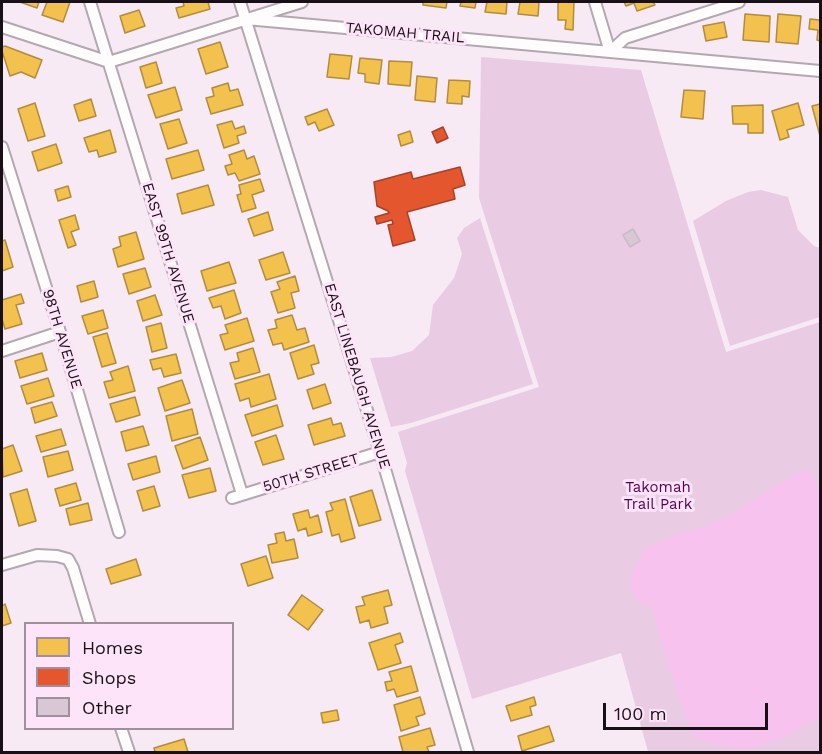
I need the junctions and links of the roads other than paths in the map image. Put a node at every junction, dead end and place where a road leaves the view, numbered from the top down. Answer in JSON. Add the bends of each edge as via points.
{"nodes":[{"id":1,"x":90,"y":2,"type":"edge"},
{"id":2,"x":240,"y":2,"type":"edge"},
{"id":3,"x":302,"y":2,"type":"edge"},
{"id":4,"x":595,"y":2,"type":"edge"},
{"id":5,"x":739,"y":2,"type":"edge"},
{"id":6,"x":246,"y":19,"type":"junction"},
{"id":7,"x":2,"y":27,"type":"edge"},
{"id":8,"x":610,"y":52,"type":"junction"},
{"id":9,"x":109,"y":62,"type":"junction"},
{"id":10,"x":820,"y":71,"type":"edge"},
{"id":11,"x":2,"y":147,"type":"edge"},
{"id":12,"x":60,"y":332,"type":"junction"},
{"id":13,"x":2,"y":351,"type":"edge"},
{"id":14,"x":380,"y":452,"type":"junction"},
{"id":15,"x":237,"y":496,"type":"joint"},
{"id":16,"x":119,"y":532,"type":"dead end"},
{"id":17,"x":2,"y":565,"type":"edge"},
{"id":18,"x":89,"y":622,"type":"edge"},
{"id":19,"x":121,"y":730,"type":"edge"},
{"id":20,"x":129,"y":753,"type":"edge"},
{"id":21,"x":468,"y":753,"type":"edge"}],
"edges":[{"from":1,"to":9,"type":"street","name":"EAST 99TH AVENUE"},
{"from":2,"to":6,"type":"street","name":"EAST LINEBAUGH AVENUE"},
{"from":3,"to":6,"type":"street"},
{"from":4,"to":8,"type":"street"},
{"from":5,"to":8,"type":"street","via":[[625,38]]},
{"from":6,"to":8,"type":"street","name":"TAKOMAH TRAIL"},
{"from":6,"to":9,"type":"street","name":"TAKOMAH TRAIL"},
{"from":6,"to":14,"type":"street","name":"EAST LINEBAUGH AVENUE"},
{"from":7,"to":9,"type":"street"},
{"from":8,"to":10,"type":"street","name":"TAKOMAH TRAIL"},
{"from":9,"to":15,"type":"street","name":"EAST 99TH AVENUE"},
{"from":11,"to":12,"type":"street","name":"98TH AVENUE"},
{"from":12,"to":13,"type":"street"},
{"from":12,"to":16,"type":"street","name":"98TH AVENUE"},
{"from":14,"to":15,"type":"street","name":"50TH STREET"},
{"from":14,"to":21,"type":"street","name":"EAST LINEBAUGH AVENUE"},
{"from":17,"to":18,"type":"street","via":[[37,555],[68,559]]},
{"from":19,"to":20,"type":"street"}]}
